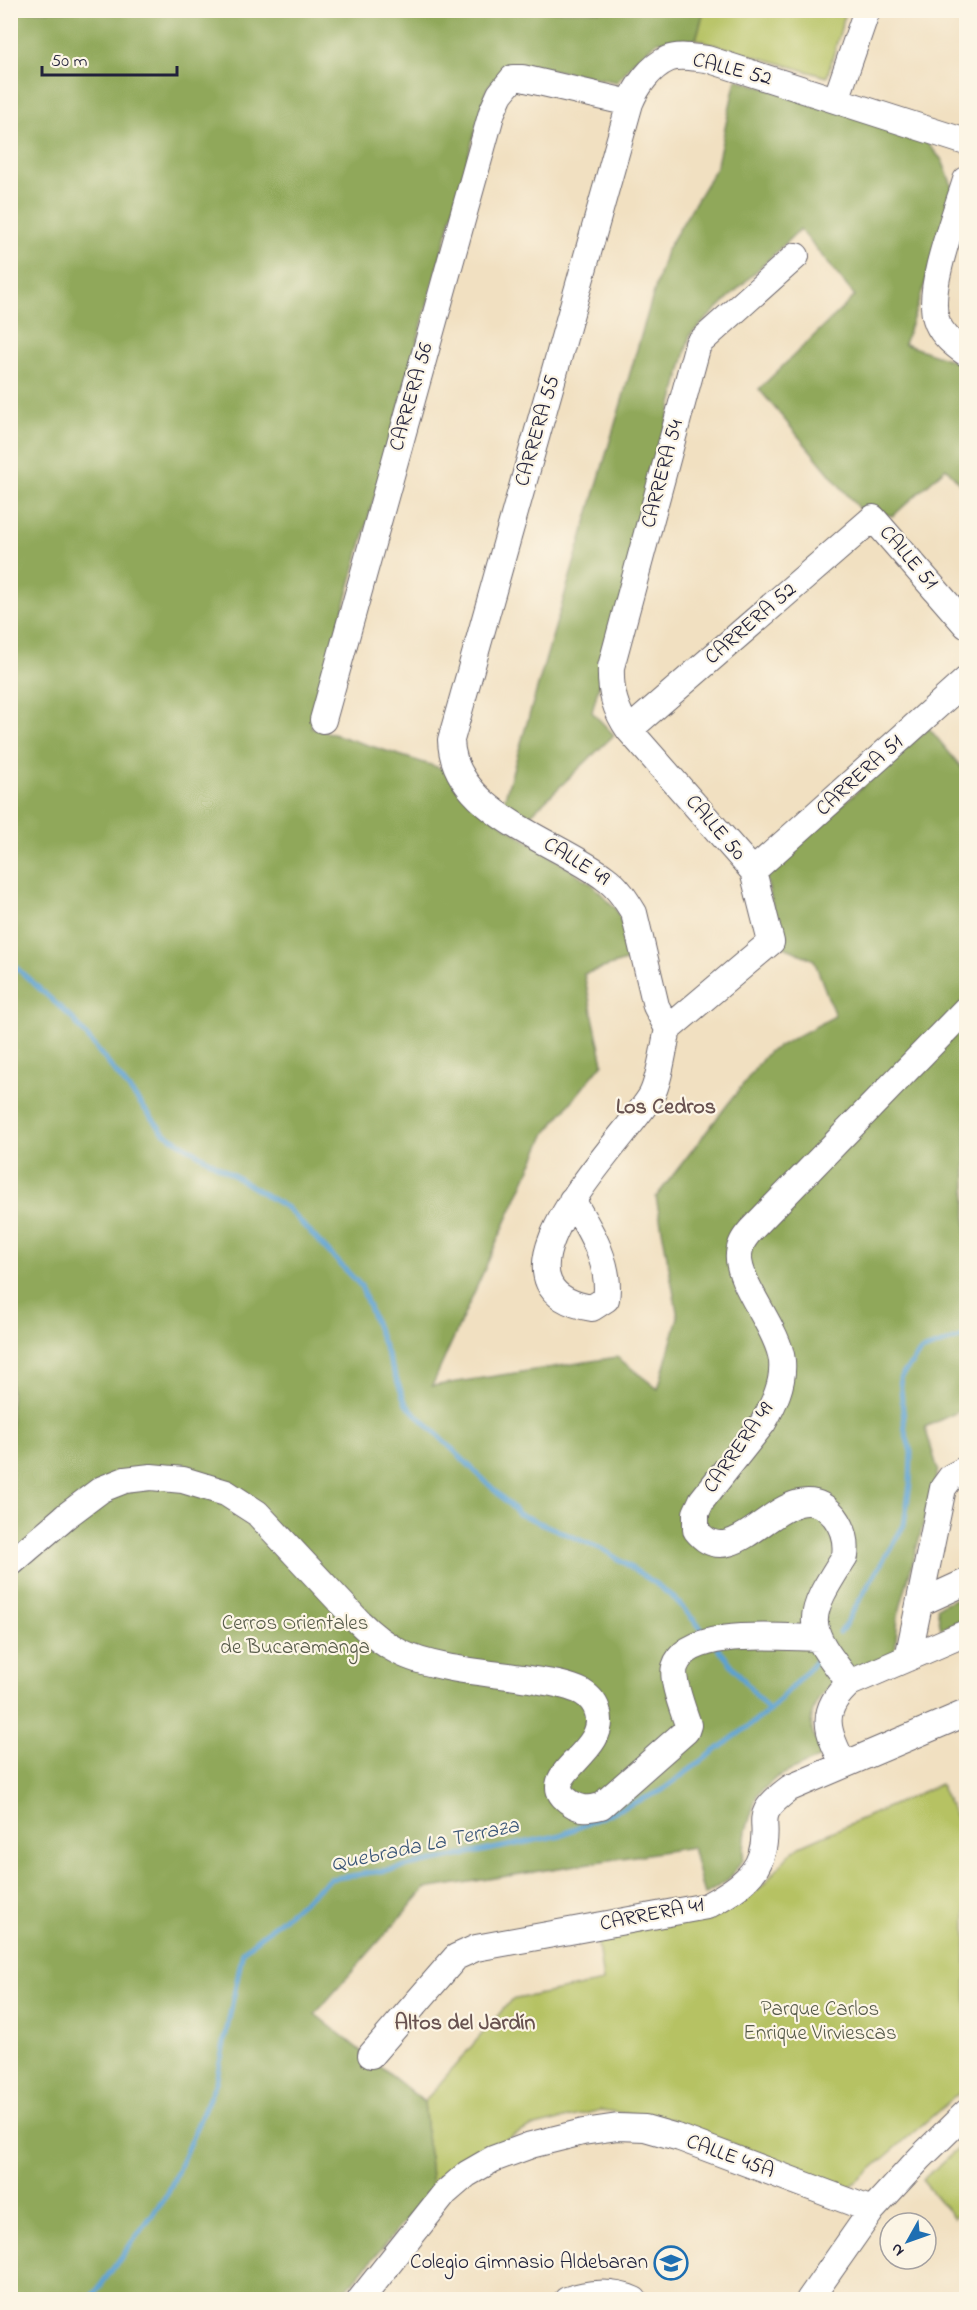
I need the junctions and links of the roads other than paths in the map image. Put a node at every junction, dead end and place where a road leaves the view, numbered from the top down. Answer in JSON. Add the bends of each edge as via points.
{"nodes":[{"id":1,"x":867,"y":10,"type":"edge"},
{"id":2,"x":836,"y":100,"type":"junction"},
{"id":3,"x":630,"y":103,"type":"junction"},
{"id":4,"x":966,"y":142,"type":"edge"},
{"id":5,"x":966,"y":180,"type":"edge"},
{"id":6,"x":796,"y":256,"type":"dead end"},
{"id":7,"x":966,"y":353,"type":"edge"},
{"id":8,"x":873,"y":518,"type":"joint"},
{"id":9,"x":966,"y":625,"type":"edge"},
{"id":10,"x":966,"y":680,"type":"edge"},
{"id":11,"x":322,"y":720,"type":"dead end"},
{"id":12,"x":629,"y":730,"type":"junction"},
{"id":13,"x":452,"y":759,"type":"joint"},
{"id":14,"x":753,"y":871,"type":"junction"},
{"id":15,"x":966,"y":1009,"type":"edge"},
{"id":16,"x":668,"y":1029,"type":"junction"},
{"id":17,"x":572,"y":1200,"type":"dead end"},
{"id":18,"x":966,"y":1468,"type":"edge"},
{"id":19,"x":10,"y":1564,"type":"edge"},
{"id":20,"x":966,"y":1582,"type":"edge"},
{"id":21,"x":921,"y":1603,"type":"junction"},
{"id":22,"x":966,"y":1633,"type":"edge"},
{"id":23,"x":818,"y":1638,"type":"junction"},
{"id":24,"x":908,"y":1658,"type":"junction"},
{"id":25,"x":850,"y":1683,"type":"junction"},
{"id":26,"x":966,"y":1713,"type":"edge"},
{"id":27,"x":844,"y":1765,"type":"junction"},
{"id":28,"x":371,"y":2055,"type":"dead end"},
{"id":29,"x":966,"y":2113,"type":"edge"},
{"id":30,"x":872,"y":2210,"type":"junction"},
{"id":31,"x":573,"y":2297,"type":"edge"},
{"id":32,"x":360,"y":2300,"type":"edge"},
{"id":33,"x":634,"y":2300,"type":"edge"},
{"id":34,"x":809,"y":2300,"type":"edge"}],
"edges":[{"from":1,"to":2,"type":"street"},
{"from":2,"to":3,"type":"street","name":"CALLE 52","via":[[707,59],[682,57],[668,59],[650,72]]},
{"from":2,"to":4,"type":"street","name":"CALLE 52"},
{"from":3,"to":11,"type":"street","name":"CARRERA 56","via":[[522,78],[513,78],[500,94]]},
{"from":3,"to":13,"type":"street","name":"CARRERA 55","via":[[451,740]]},
{"from":5,"to":7,"type":"street","via":[[932,303],[936,321],[946,336]]},
{"from":6,"to":12,"type":"street","name":"CARRERA 54","via":[[698,344],[611,667],[613,699]]},
{"from":8,"to":9,"type":"street","name":"CALLE 51"},
{"from":8,"to":12,"type":"street","name":"CARRERA 52"},
{"from":10,"to":14,"type":"street","name":"CARRERA 51"},
{"from":12,"to":14,"type":"street","name":"CALLE 50"},
{"from":13,"to":16,"type":"street","name":"CALLE 49","via":[[468,786],[485,804],[616,888],[634,913],[656,1006]]},
{"from":14,"to":16,"type":"street","name":"CALLE 50","via":[[771,942]]},
{"from":15,"to":23,"type":"street","name":"CARRERA 49","via":[[741,1242],[740,1267],[776,1339],[782,1375],[763,1422],[702,1500],[696,1513],[696,1530],[712,1543],[735,1542],[769,1517],[789,1508],[806,1502],[827,1508],[843,1530],[846,1550],[818,1600],[814,1618]]},
{"from":16,"to":17,"type":"street","via":[[652,1095]]},
{"from":18,"to":21,"type":"street","via":[[951,1477],[943,1488]]},
{"from":19,"to":23,"type":"street","via":[[102,1489],[125,1480],[183,1480],[226,1493],[257,1513],[376,1639],[400,1653],[423,1662],[556,1684],[588,1695],[599,1715],[596,1736],[557,1785],[564,1798],[576,1807],[588,1809],[601,1806],[686,1731],[674,1675],[675,1665],[688,1650],[712,1641]]},
{"from":20,"to":21,"type":"street"},
{"from":21,"to":24,"type":"street"},
{"from":22,"to":24,"type":"street"},
{"from":23,"to":25,"type":"street","name":"CARRERA 49"},
{"from":24,"to":25,"type":"street"},
{"from":25,"to":27,"type":"street","via":[[837,1694],[827,1723]]},
{"from":26,"to":27,"type":"street","name":"CARRERA 41"},
{"from":27,"to":28,"type":"street","name":"CARRERA 41","via":[[790,1788],[766,1809],[760,1859],[728,1895],[707,1906],[476,1948],[456,1957]]},
{"from":29,"to":30,"type":"street"},
{"from":30,"to":32,"type":"street","name":"CALLE 45A","via":[[645,2128],[583,2132],[492,2159],[467,2174],[445,2193]]},
{"from":30,"to":34,"type":"street"},
{"from":31,"to":33,"type":"street","via":[[623,2295]]}]}
